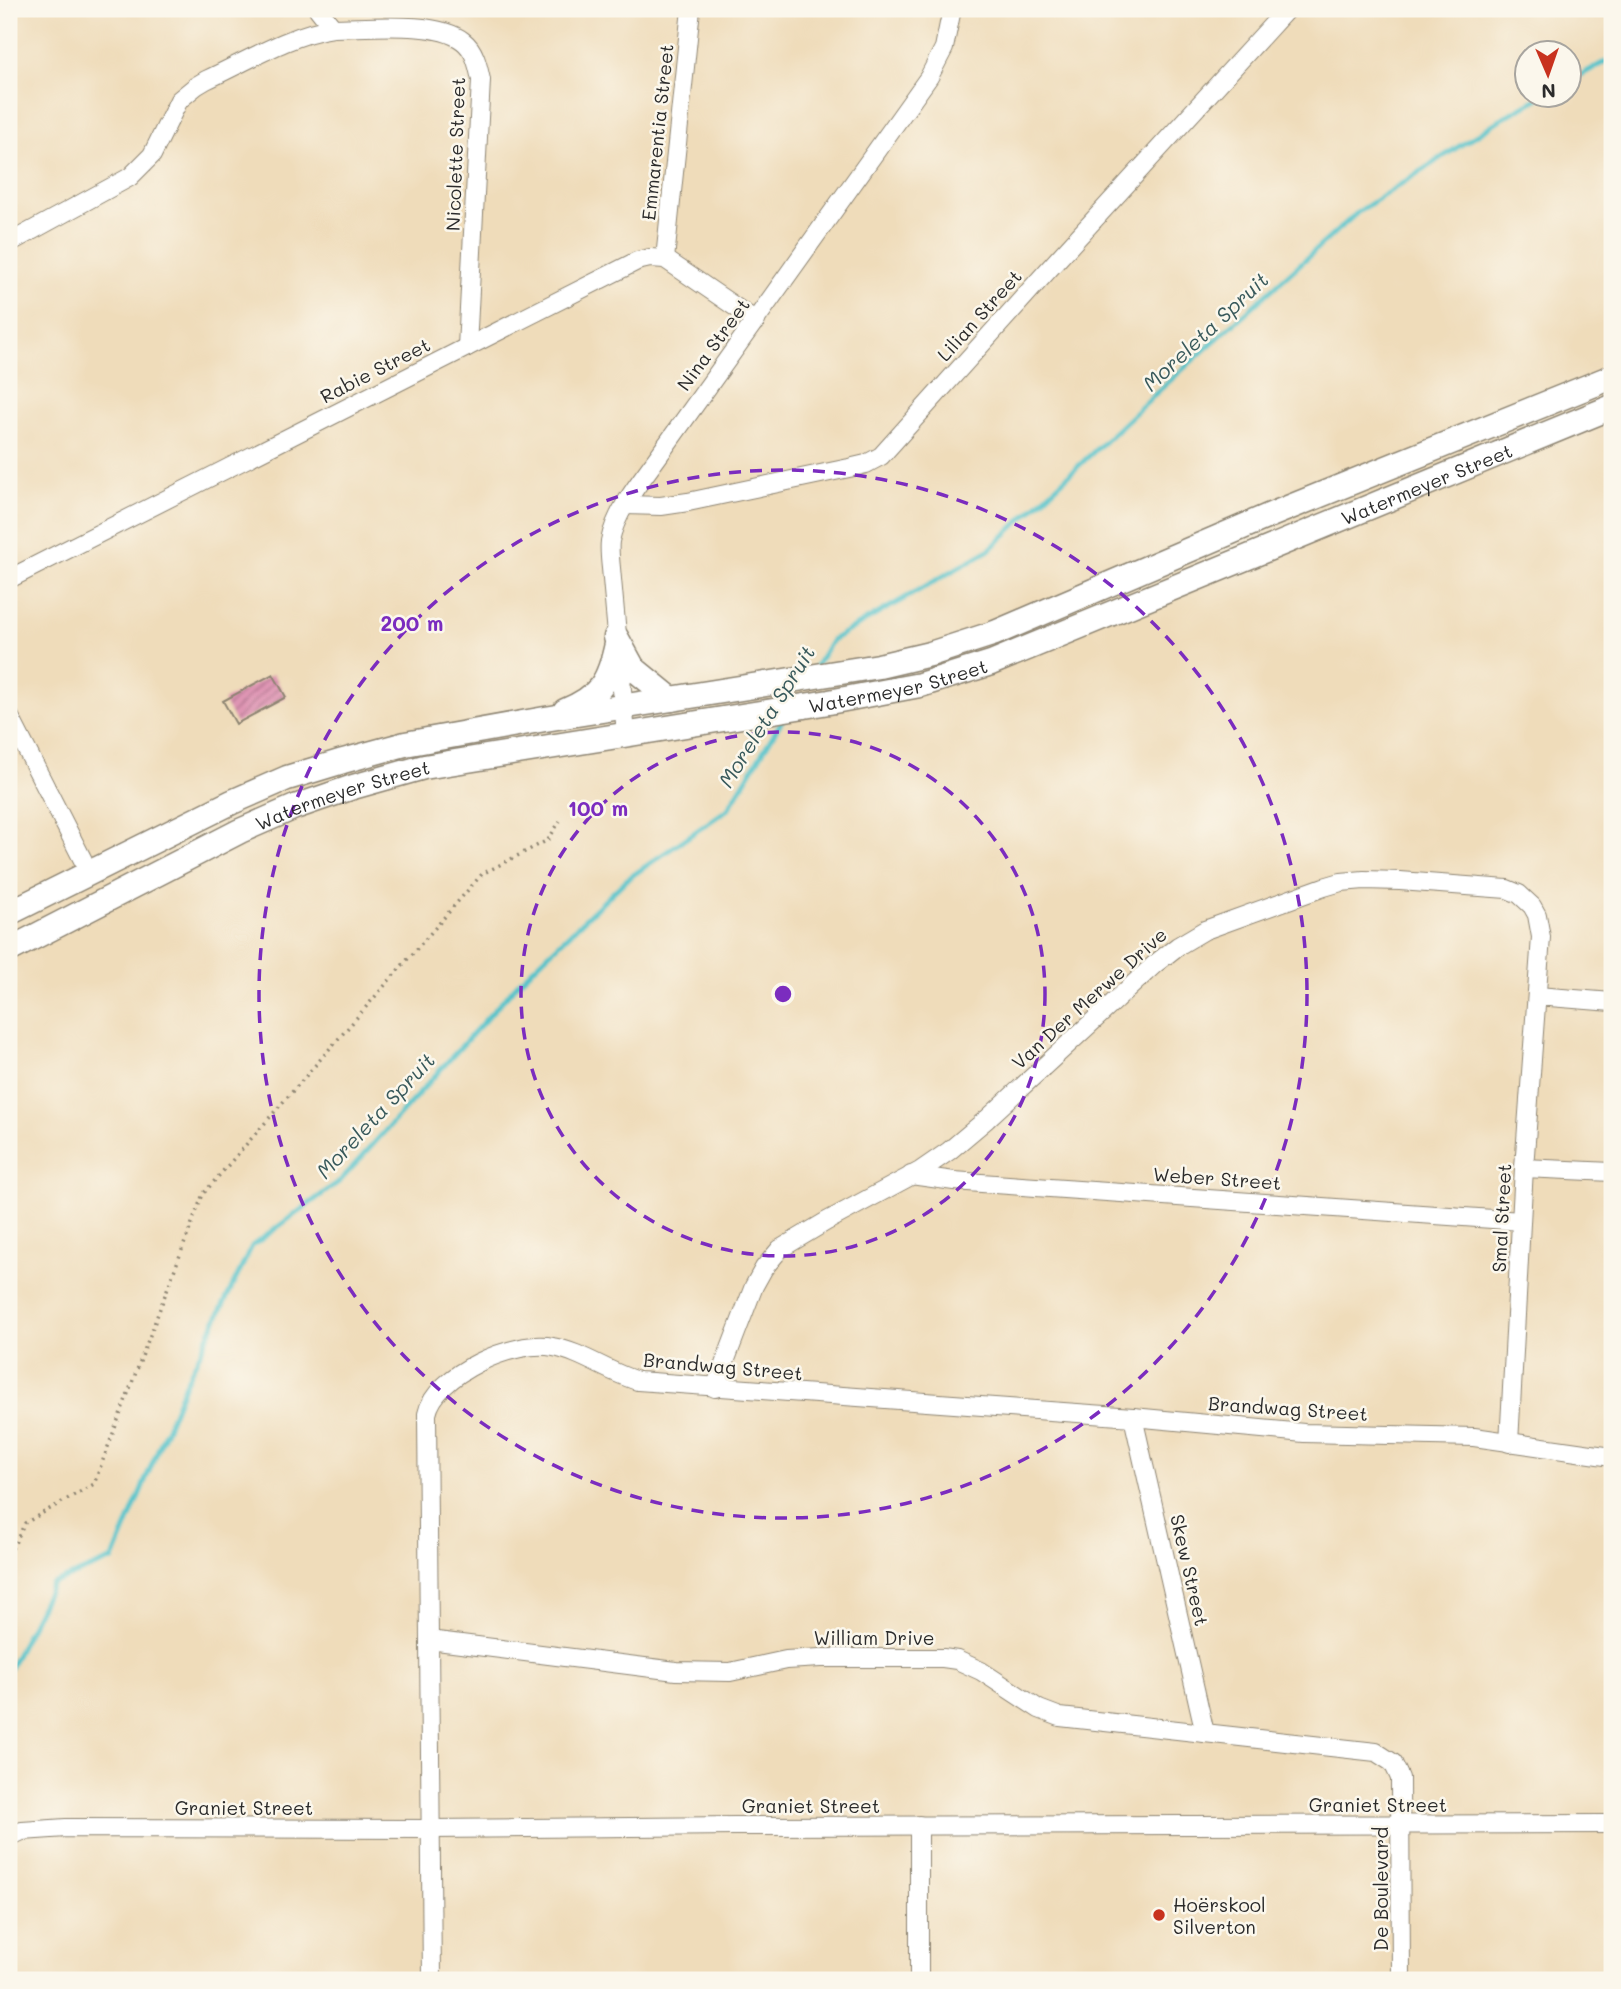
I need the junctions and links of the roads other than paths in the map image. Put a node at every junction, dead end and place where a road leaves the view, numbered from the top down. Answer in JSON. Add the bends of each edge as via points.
{"nodes":[{"id":1,"x":318,"y":9,"type":"edge"},
{"id":2,"x":691,"y":9,"type":"edge"},
{"id":3,"x":952,"y":9,"type":"edge"},
{"id":4,"x":1287,"y":9,"type":"edge"},
{"id":5,"x":333,"y":28,"type":"junction"},
{"id":6,"x":9,"y":243,"type":"edge"},
{"id":7,"x":665,"y":259,"type":"junction"},
{"id":8,"x":755,"y":321,"type":"junction"},
{"id":9,"x":467,"y":347,"type":"junction"},
{"id":10,"x":1612,"y":377,"type":"edge"},
{"id":11,"x":1612,"y":407,"type":"edge"},
{"id":12,"x":625,"y":505,"type":"junction"},
{"id":13,"x":9,"y":579,"type":"edge"},
{"id":14,"x":617,"y":641,"type":"junction"},
{"id":15,"x":671,"y":699,"type":"junction"},
{"id":16,"x":623,"y":708,"type":"junction"},
{"id":17,"x":9,"y":715,"type":"edge"},
{"id":18,"x":545,"y":719,"type":"junction"},
{"id":19,"x":626,"y":734,"type":"junction"},
{"id":20,"x":89,"y":872,"type":"junction"},
{"id":21,"x":9,"y":913,"type":"edge"},
{"id":22,"x":9,"y":950,"type":"edge"},
{"id":23,"x":1537,"y":996,"type":"junction"},
{"id":24,"x":1612,"y":1002,"type":"edge"},
{"id":25,"x":1524,"y":1168,"type":"junction"},
{"id":26,"x":1612,"y":1172,"type":"edge"},
{"id":27,"x":911,"y":1175,"type":"junction"},
{"id":28,"x":1521,"y":1221,"type":"junction"},
{"id":29,"x":715,"y":1388,"type":"junction"},
{"id":30,"x":1133,"y":1417,"type":"junction"},
{"id":31,"x":1509,"y":1443,"type":"junction"},
{"id":32,"x":1612,"y":1457,"type":"edge"},
{"id":33,"x":429,"y":1640,"type":"junction"},
{"id":34,"x":1205,"y":1733,"type":"junction"},
{"id":35,"x":1388,"y":1758,"type":"joint"},
{"id":36,"x":1612,"y":1824,"type":"edge"},
{"id":37,"x":919,"y":1825,"type":"junction"},
{"id":38,"x":1401,"y":1825,"type":"junction"},
{"id":39,"x":430,"y":1829,"type":"junction"},
{"id":40,"x":10,"y":1836,"type":"edge"},
{"id":41,"x":432,"y":1980,"type":"edge"},
{"id":42,"x":919,"y":1980,"type":"edge"},
{"id":43,"x":1401,"y":1980,"type":"edge"}],
"edges":[{"from":1,"to":5,"type":"street"},
{"from":2,"to":7,"type":"street","name":"Emmarentia Street"},
{"from":3,"to":8,"type":"street","name":"Nina Street","via":[[935,67]]},
{"from":4,"to":12,"type":"street","name":"Lilian Street","via":[[881,456],[858,466],[688,502]]},
{"from":5,"to":6,"type":"street","name":"Nicolette Street","via":[[301,36],[196,86],[179,100],[156,148],[139,170]]},
{"from":5,"to":9,"type":"street","name":"Nicolette Street","via":[[438,30],[463,41],[477,60],[481,80]]},
{"from":7,"to":8,"type":"street"},
{"from":7,"to":9,"type":"street","name":"Rabie Street","via":[[643,259],[628,265]]},
{"from":8,"to":12,"type":"street","name":"Nina Street"},
{"from":9,"to":13,"type":"street","name":"Rabie Street"},
{"from":10,"to":15,"type":"main road","name":"Watermeyer Street","via":[[995,633],[930,654],[847,672]]},
{"from":11,"to":19,"type":"main road","name":"Watermeyer Street","via":[[991,663],[920,685]]},
{"from":12,"to":14,"type":"street","name":"Nina Street","via":[[610,544]]},
{"from":14,"to":15,"type":"main road","via":[[633,668]]},
{"from":14,"to":16,"type":"street","name":"Nina Street"},
{"from":14,"to":18,"type":"main road","via":[[607,679],[596,693]]},
{"from":15,"to":16,"type":"main road","name":"Watermeyer Street"},
{"from":16,"to":18,"type":"main road","name":"Watermeyer Street"},
{"from":16,"to":19,"type":"street","name":"Nina Street"},
{"from":17,"to":20,"type":"street"},
{"from":18,"to":20,"type":"main road","name":"Watermeyer Street","via":[[405,744],[286,779]]},
{"from":19,"to":22,"type":"main road","name":"Watermeyer Street","via":[[424,767],[295,807]]},
{"from":20,"to":21,"type":"main road","name":"Watermeyer Street"},
{"from":23,"to":24,"type":"street"},
{"from":23,"to":25,"type":"street","name":"Smal Street"},
{"from":23,"to":27,"type":"street","name":"Van Der Merwe Drive","via":[[1539,924],[1532,906],[1519,894],[1500,888],[1400,881],[1352,881],[1324,887],[1213,927],[1178,946],[968,1136]]},
{"from":25,"to":26,"type":"street"},
{"from":25,"to":28,"type":"street","name":"Smal Street"},
{"from":27,"to":28,"type":"street","name":"Weber Street"},
{"from":27,"to":29,"type":"street","name":"Van Der Merwe Drive","via":[[780,1249],[754,1286]]},
{"from":28,"to":31,"type":"street","name":"Smal Street"},
{"from":29,"to":30,"type":"street","name":"Brandwag Street"},
{"from":29,"to":33,"type":"street","name":"Brandwag Street","via":[[638,1381],[547,1346],[512,1350],[478,1362],[445,1384],[428,1406],[426,1419]]},
{"from":30,"to":31,"type":"street","name":"Brandwag Street","via":[[1304,1433],[1474,1437]]},
{"from":30,"to":34,"type":"street","name":"Skew Street"},
{"from":31,"to":32,"type":"street","name":"Brandwag Street"},
{"from":33,"to":34,"type":"street","name":"William Drive","via":[[705,1673],[786,1660],[943,1658],[981,1671],[1039,1709],[1060,1717]]},
{"from":33,"to":39,"type":"street","name":"Brandwag Street"},
{"from":34,"to":35,"type":"street","name":"William Drive","via":[[1373,1751]]},
{"from":35,"to":38,"type":"street","name":"De Boulevard","via":[[1400,1778]]},
{"from":36,"to":38,"type":"street","name":"Graniet Street"},
{"from":37,"to":38,"type":"street","name":"Graniet Street"},
{"from":37,"to":39,"type":"street","name":"Graniet Street"},
{"from":37,"to":42,"type":"street"},
{"from":38,"to":43,"type":"street","name":"De Boulevard"},
{"from":39,"to":40,"type":"street","name":"Graniet Street","via":[[43,1828]]},
{"from":39,"to":41,"type":"street","name":"Brandwag Street"}]}
